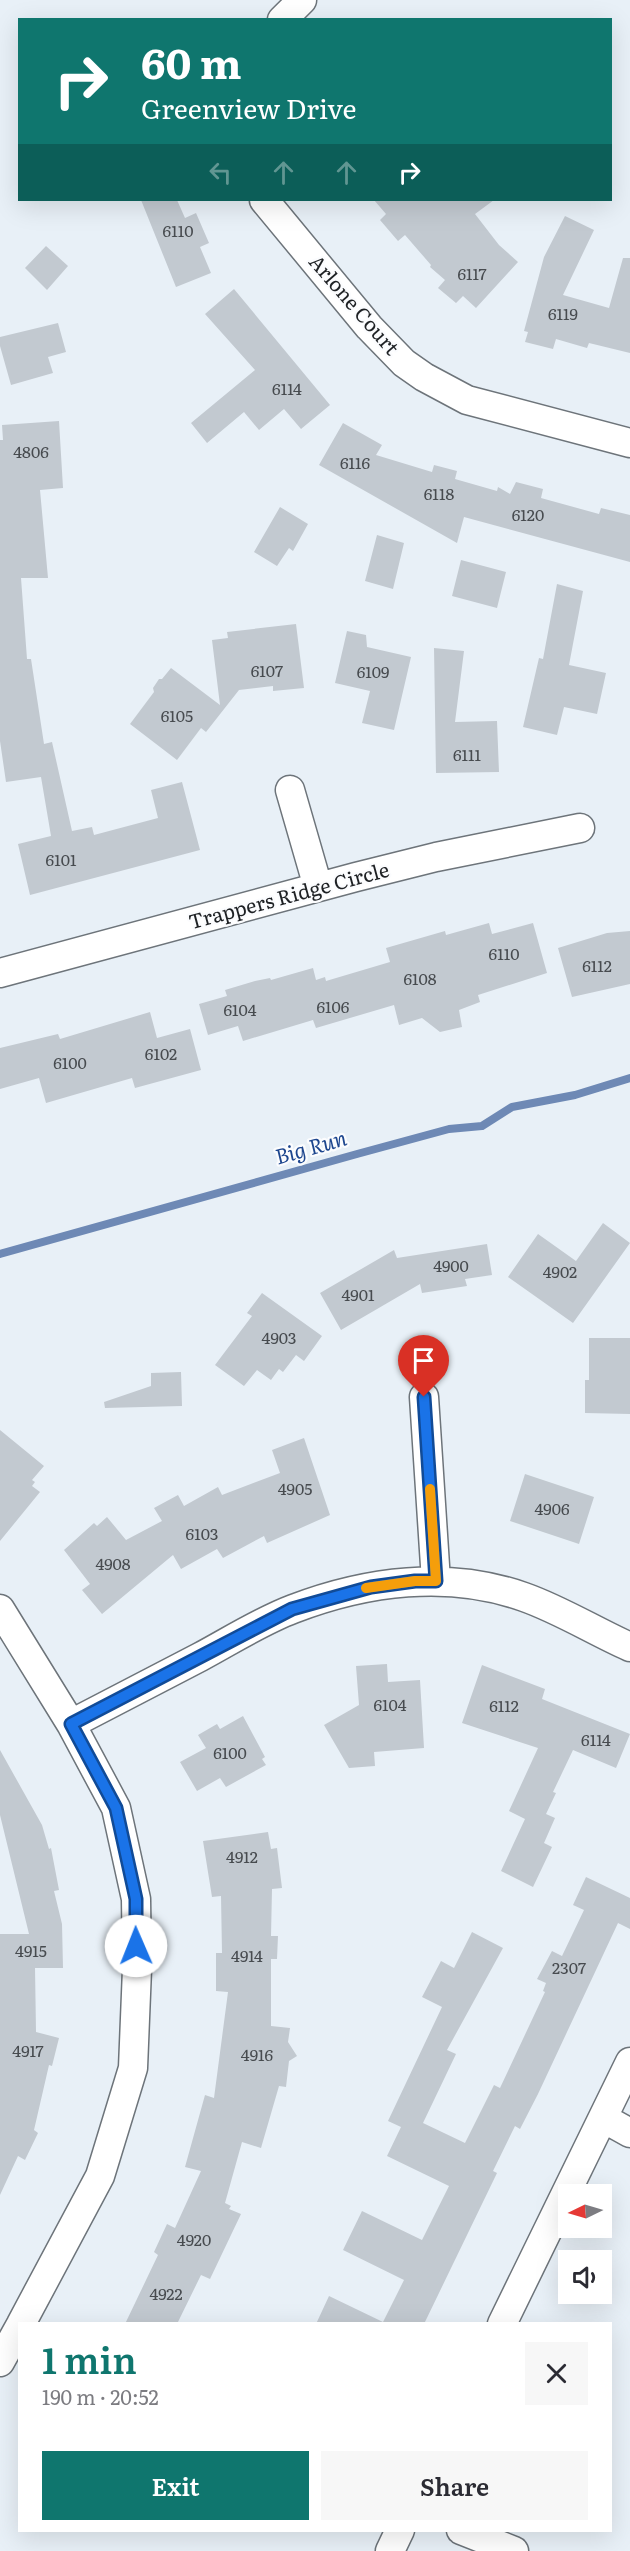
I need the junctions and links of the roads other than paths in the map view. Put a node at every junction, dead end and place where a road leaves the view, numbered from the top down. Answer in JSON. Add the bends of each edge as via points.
{"nodes":[{"id":1,"x":302,"y":0,"type":"edge"},
{"id":2,"x":284,"y":18,"type":"edge"},
{"id":3,"x":265,"y":201,"type":"edge"},
{"id":4,"x":630,"y":443,"type":"edge"},
{"id":5,"x":290,"y":790,"type":"dead end"},
{"id":6,"x":580,"y":828,"type":"dead end"},
{"id":7,"x":318,"y":887,"type":"junction"},
{"id":8,"x":0,"y":973,"type":"edge"},
{"id":9,"x":424,"y":1397,"type":"dead end"},
{"id":10,"x":436,"y":1581,"type":"junction"},
{"id":11,"x":0,"y":1609,"type":"edge"},
{"id":12,"x":630,"y":1647,"type":"edge"},
{"id":13,"x":71,"y":1724,"type":"junction"},
{"id":14,"x":630,"y":2062,"type":"edge"},
{"id":15,"x":603,"y":2118,"type":"junction"},
{"id":16,"x":630,"y":2133,"type":"edge"},
{"id":17,"x":22,"y":2322,"type":"edge"},
{"id":18,"x":503,"y":2322,"type":"edge"},
{"id":19,"x":18,"y":2329,"type":"edge"},
{"id":20,"x":0,"y":2362,"type":"edge"},
{"id":21,"x":399,"y":2532,"type":"edge"},
{"id":22,"x":466,"y":2532,"type":"edge"},
{"id":23,"x":390,"y":2551,"type":"edge"},
{"id":24,"x":514,"y":2551,"type":"edge"}],
"edges":[{"from":1,"to":2,"type":"street"},
{"from":3,"to":4,"type":"street","name":"Arlone Court","via":[[369,327],[404,363],[424,377],[467,400]]},
{"from":5,"to":7,"type":"street"},
{"from":6,"to":7,"type":"street","name":"Trappers Ridge Circle","via":[[436,857]]},
{"from":7,"to":8,"type":"street","name":"Trappers Ridge Circle"},
{"from":9,"to":10,"type":"street"},
{"from":10,"to":12,"type":"street","via":[[523,1596]]},
{"from":10,"to":13,"type":"street","via":[[371,1587],[292,1609]]},
{"from":11,"to":13,"type":"street"},
{"from":13,"to":17,"type":"street","via":[[116,1808],[136,1899],[133,2068],[100,2176]]},
{"from":14,"to":15,"type":"street"},
{"from":15,"to":16,"type":"street"},
{"from":15,"to":18,"type":"street"},
{"from":19,"to":20,"type":"street"},
{"from":21,"to":23,"type":"street"},
{"from":22,"to":24,"type":"street"}]}
